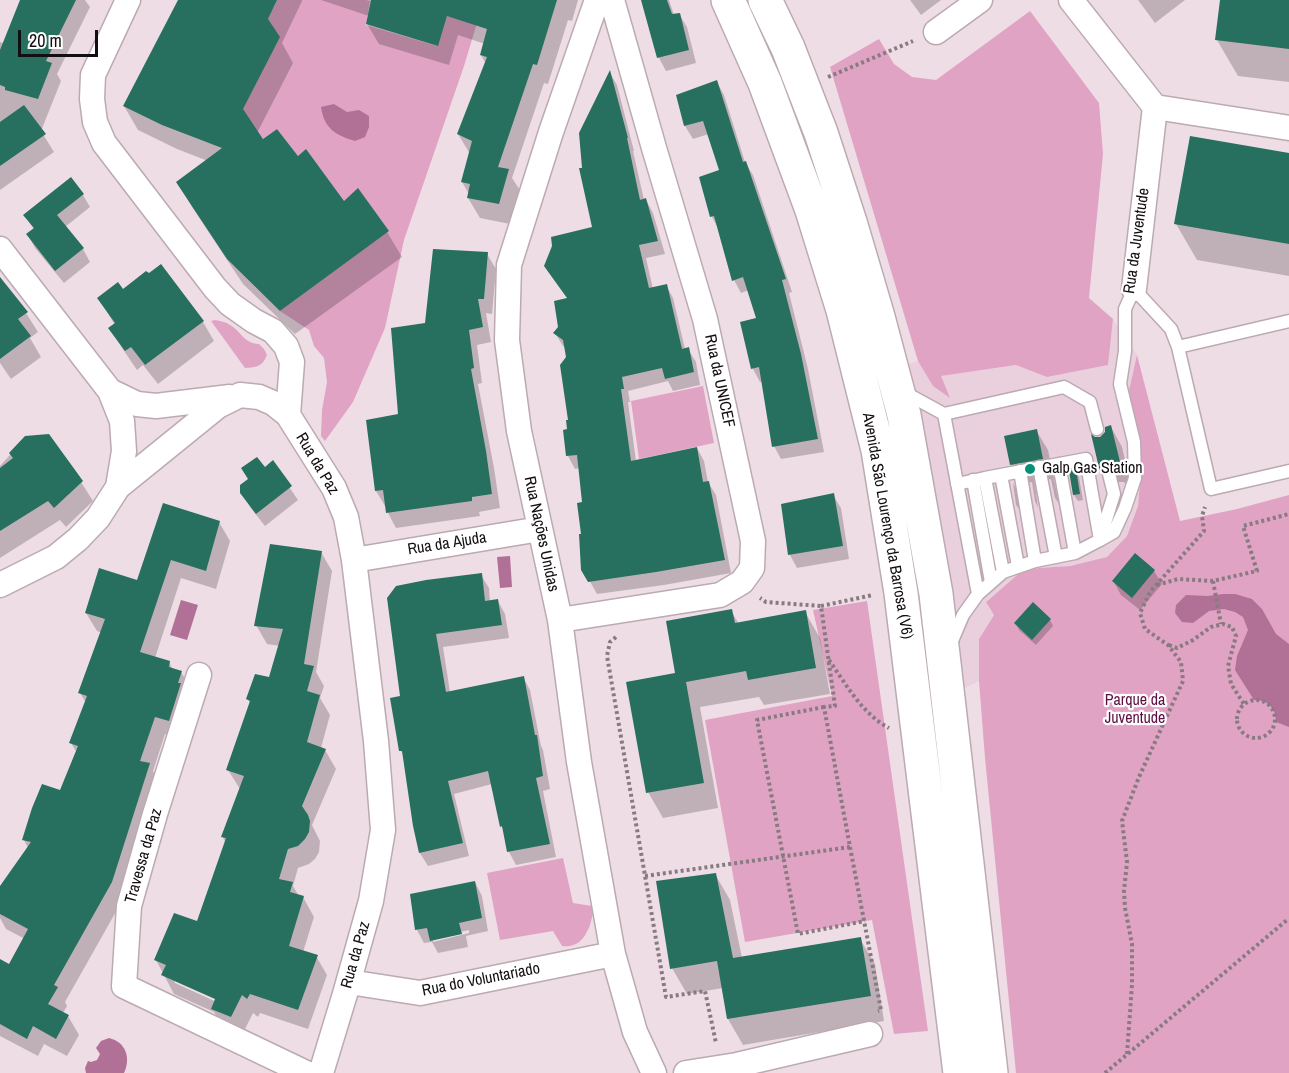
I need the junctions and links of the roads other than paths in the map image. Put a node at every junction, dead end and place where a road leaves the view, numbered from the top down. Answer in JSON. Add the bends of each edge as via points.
{"nodes":[{"id":1,"x":128,"y":0,"type":"edge"},
{"id":2,"x":597,"y":0,"type":"edge"},
{"id":3,"x":612,"y":0,"type":"edge"},
{"id":4,"x":728,"y":0,"type":"edge"},
{"id":5,"x":765,"y":0,"type":"edge"},
{"id":6,"x":980,"y":0,"type":"edge"},
{"id":7,"x":1071,"y":0,"type":"edge"},
{"id":8,"x":936,"y":32,"type":"road end"},
{"id":9,"x":1155,"y":107,"type":"junction"},
{"id":10,"x":1289,"y":128,"type":"edge"},
{"id":11,"x":0,"y":249,"type":"edge"},
{"id":12,"x":1134,"y":289,"type":"junction"},
{"id":13,"x":1289,"y":321,"type":"edge"},
{"id":14,"x":1178,"y":347,"type":"junction"},
{"id":15,"x":892,"y":369,"type":"junction"},
{"id":16,"x":110,"y":391,"type":"junction"},
{"id":17,"x":240,"y":396,"type":"junction"},
{"id":18,"x":944,"y":414,"type":"junction"},
{"id":19,"x":288,"y":415,"type":"junction"},
{"id":20,"x":1097,"y":429,"type":"dead end"},
{"id":21,"x":1059,"y":464,"type":"junction"},
{"id":22,"x":1039,"y":467,"type":"junction"},
{"id":23,"x":1108,"y":470,"type":"dead end"},
{"id":24,"x":1020,"y":471,"type":"junction"},
{"id":25,"x":1289,"y":471,"type":"edge"},
{"id":26,"x":1001,"y":475,"type":"junction"},
{"id":27,"x":979,"y":479,"type":"junction"},
{"id":28,"x":957,"y":484,"type":"junction"},
{"id":29,"x":118,"y":487,"type":"junction"},
{"id":30,"x":540,"y":529,"type":"junction"},
{"id":31,"x":1100,"y":540,"type":"junction"},
{"id":32,"x":1075,"y":553,"type":"junction"},
{"id":33,"x":1056,"y":557,"type":"junction"},
{"id":34,"x":354,"y":560,"type":"junction"},
{"id":35,"x":1035,"y":561,"type":"junction"},
{"id":36,"x":1018,"y":566,"type":"junction"},
{"id":37,"x":1003,"y":572,"type":"junction"},
{"id":38,"x":991,"y":582,"type":"junction"},
{"id":39,"x":0,"y":585,"type":"edge"},
{"id":40,"x":978,"y":594,"type":"junction"},
{"id":41,"x":560,"y":620,"type":"junction"},
{"id":42,"x":199,"y":675,"type":"dead end"},
{"id":43,"x":948,"y":697,"type":"junction"},
{"id":44,"x":613,"y":954,"type":"junction"},
{"id":45,"x":349,"y":982,"type":"junction"},
{"id":46,"x":870,"y":1023,"type":"road end"},
{"id":47,"x":306,"y":1073,"type":"edge"},
{"id":48,"x":321,"y":1073,"type":"edge"},
{"id":49,"x":654,"y":1073,"type":"edge"},
{"id":50,"x":686,"y":1073,"type":"edge"},
{"id":51,"x":960,"y":1073,"type":"edge"},
{"id":52,"x":991,"y":1073,"type":"edge"}],
"edges":[{"from":1,"to":19,"type":"street","name":"Rua da Paz","via":[[93,75],[95,122],[104,142],[215,288],[230,304],[273,331],[286,345],[292,362]]},
{"from":2,"to":30,"type":"street","name":"Rua Nações Unidas","via":[[509,265],[507,340],[519,431]]},
{"from":3,"to":41,"type":"street","name":"Rua da UNICEF","via":[[705,319],[753,541],[752,568],[742,582],[720,595]]},
{"from":4,"to":51,"type":"main road","name":"Avenida São Lourenço da Barrosa (V6)","via":[[765,83],[812,210],[843,310],[878,450],[901,593]]},
{"from":5,"to":15,"type":"main road","name":"Avenida São Lourenço da Barrosa (V6)","via":[[821,133]]},
{"from":6,"to":8,"type":"street"},
{"from":7,"to":9,"type":"street"},
{"from":9,"to":10,"type":"street"},
{"from":9,"to":12,"type":"street","name":"Rua da Juventude"},
{"from":11,"to":16,"type":"street"},
{"from":12,"to":14,"type":"lane","via":[[1171,329]]},
{"from":12,"to":31,"type":"lane","name":"Rua da Juventude","via":[[1125,309],[1120,384],[1134,442],[1135,478],[1114,532]]},
{"from":13,"to":14,"type":"lane"},
{"from":14,"to":25,"type":"lane","via":[[1211,489]]},
{"from":15,"to":18,"type":"lane","via":[[910,396]]},
{"from":15,"to":43,"type":"main road","name":"Avenida São Lourenço da Barrosa (V6)","via":[[932,573]]},
{"from":16,"to":17,"type":"street","via":[[137,404],[156,406]]},
{"from":16,"to":29,"type":"street","via":[[122,421],[124,451]]},
{"from":17,"to":19,"type":"street","via":[[259,397]]},
{"from":17,"to":29,"type":"street","via":[[218,406]]},
{"from":18,"to":20,"type":"lane","via":[[1064,387],[1090,402]]},
{"from":18,"to":28,"type":"lane"},
{"from":19,"to":34,"type":"street","name":"Rua da Paz","via":[[334,488],[346,517]]},
{"from":21,"to":22,"type":"lane"},
{"from":21,"to":31,"type":"lane","via":[[1086,459]]},
{"from":21,"to":32,"type":"lane"},
{"from":22,"to":24,"type":"lane"},
{"from":22,"to":33,"type":"lane"},
{"from":23,"to":31,"type":"lane","via":[[1114,494]]},
{"from":24,"to":26,"type":"lane"},
{"from":24,"to":35,"type":"lane"},
{"from":26,"to":27,"type":"lane"},
{"from":26,"to":36,"type":"lane"},
{"from":27,"to":28,"type":"lane"},
{"from":27,"to":37,"type":"lane"},
{"from":27,"to":38,"type":"lane"},
{"from":28,"to":40,"type":"lane"},
{"from":29,"to":39,"type":"street","via":[[98,518],[78,539],[56,557]]},
{"from":30,"to":34,"type":"street","name":"Rua da Ajuda"},
{"from":30,"to":41,"type":"street","name":"Rua Nações Unidas"},
{"from":31,"to":32,"type":"lane","name":"Rua da Juventude"},
{"from":32,"to":33,"type":"lane","name":"Rua da Juventude"},
{"from":33,"to":35,"type":"lane","name":"Rua da Juventude"},
{"from":34,"to":45,"type":"street","name":"Rua da Paz","via":[[383,830],[371,901]]},
{"from":35,"to":36,"type":"lane","name":"Rua da Juventude"},
{"from":36,"to":37,"type":"lane","name":"Rua da Juventude"},
{"from":37,"to":38,"type":"lane","name":"Rua da Juventude"},
{"from":38,"to":40,"type":"lane","name":"Rua da Juventude"},
{"from":40,"to":43,"type":"lane","name":"Rua da Juventude","via":[[952,639]]},
{"from":41,"to":44,"type":"street","name":"Rua Nações Unidas","via":[[579,762]]},
{"from":42,"to":47,"type":"street","name":"Travessa da Paz","via":[[129,906],[124,986]]},
{"from":43,"to":52,"type":"main road","name":"Avenida São Lourenço da Barrosa (V6)"},
{"from":44,"to":45,"type":"street","name":"Rua do Voluntariado","via":[[420,993]]},
{"from":44,"to":49,"type":"street","name":"Rua Nações Unidas","via":[[635,1032]]},
{"from":45,"to":48,"type":"street","name":"Rua da Paz"},
{"from":46,"to":50,"type":"street","via":[[737,1065]]}]}
